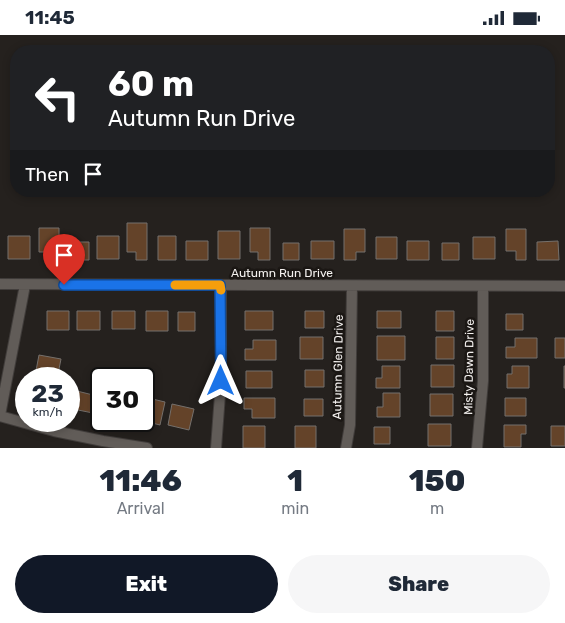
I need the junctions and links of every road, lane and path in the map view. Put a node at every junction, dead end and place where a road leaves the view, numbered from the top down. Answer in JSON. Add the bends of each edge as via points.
{"nodes":[{"id":1,"x":0,"y":285,"type":"edge"},
{"id":2,"x":26,"y":285,"type":"junction"},
{"id":3,"x":220,"y":285,"type":"junction"},
{"id":4,"x":352,"y":285,"type":"junction"},
{"id":5,"x":482,"y":285,"type":"junction"},
{"id":6,"x":565,"y":285,"type":"edge"},
{"id":7,"x":0,"y":416,"type":"edge"},
{"id":8,"x":147,"y":448,"type":"edge"},
{"id":9,"x":216,"y":448,"type":"edge"},
{"id":10,"x":346,"y":448,"type":"edge"},
{"id":11,"x":477,"y":448,"type":"edge"}],
"edges":[{"from":1,"to":2,"type":"street","name":"Autumn Run Drive"},
{"from":2,"to":3,"type":"street","name":"Autumn Run Drive"},
{"from":2,"to":7,"type":"street"},
{"from":3,"to":4,"type":"street","name":"Autumn Run Drive"},
{"from":3,"to":9,"type":"street","via":[[221,381]]},
{"from":4,"to":5,"type":"street","name":"Autumn Run Drive"},
{"from":4,"to":10,"type":"street","name":"Autumn Glen Drive","via":[[350,425]]},
{"from":5,"to":6,"type":"street","name":"Autumn Run Drive"},
{"from":5,"to":11,"type":"street","name":"Misty Dawn Drive","via":[[483,381]]},
{"from":7,"to":8,"type":"street","via":[[54,431]]}]}
